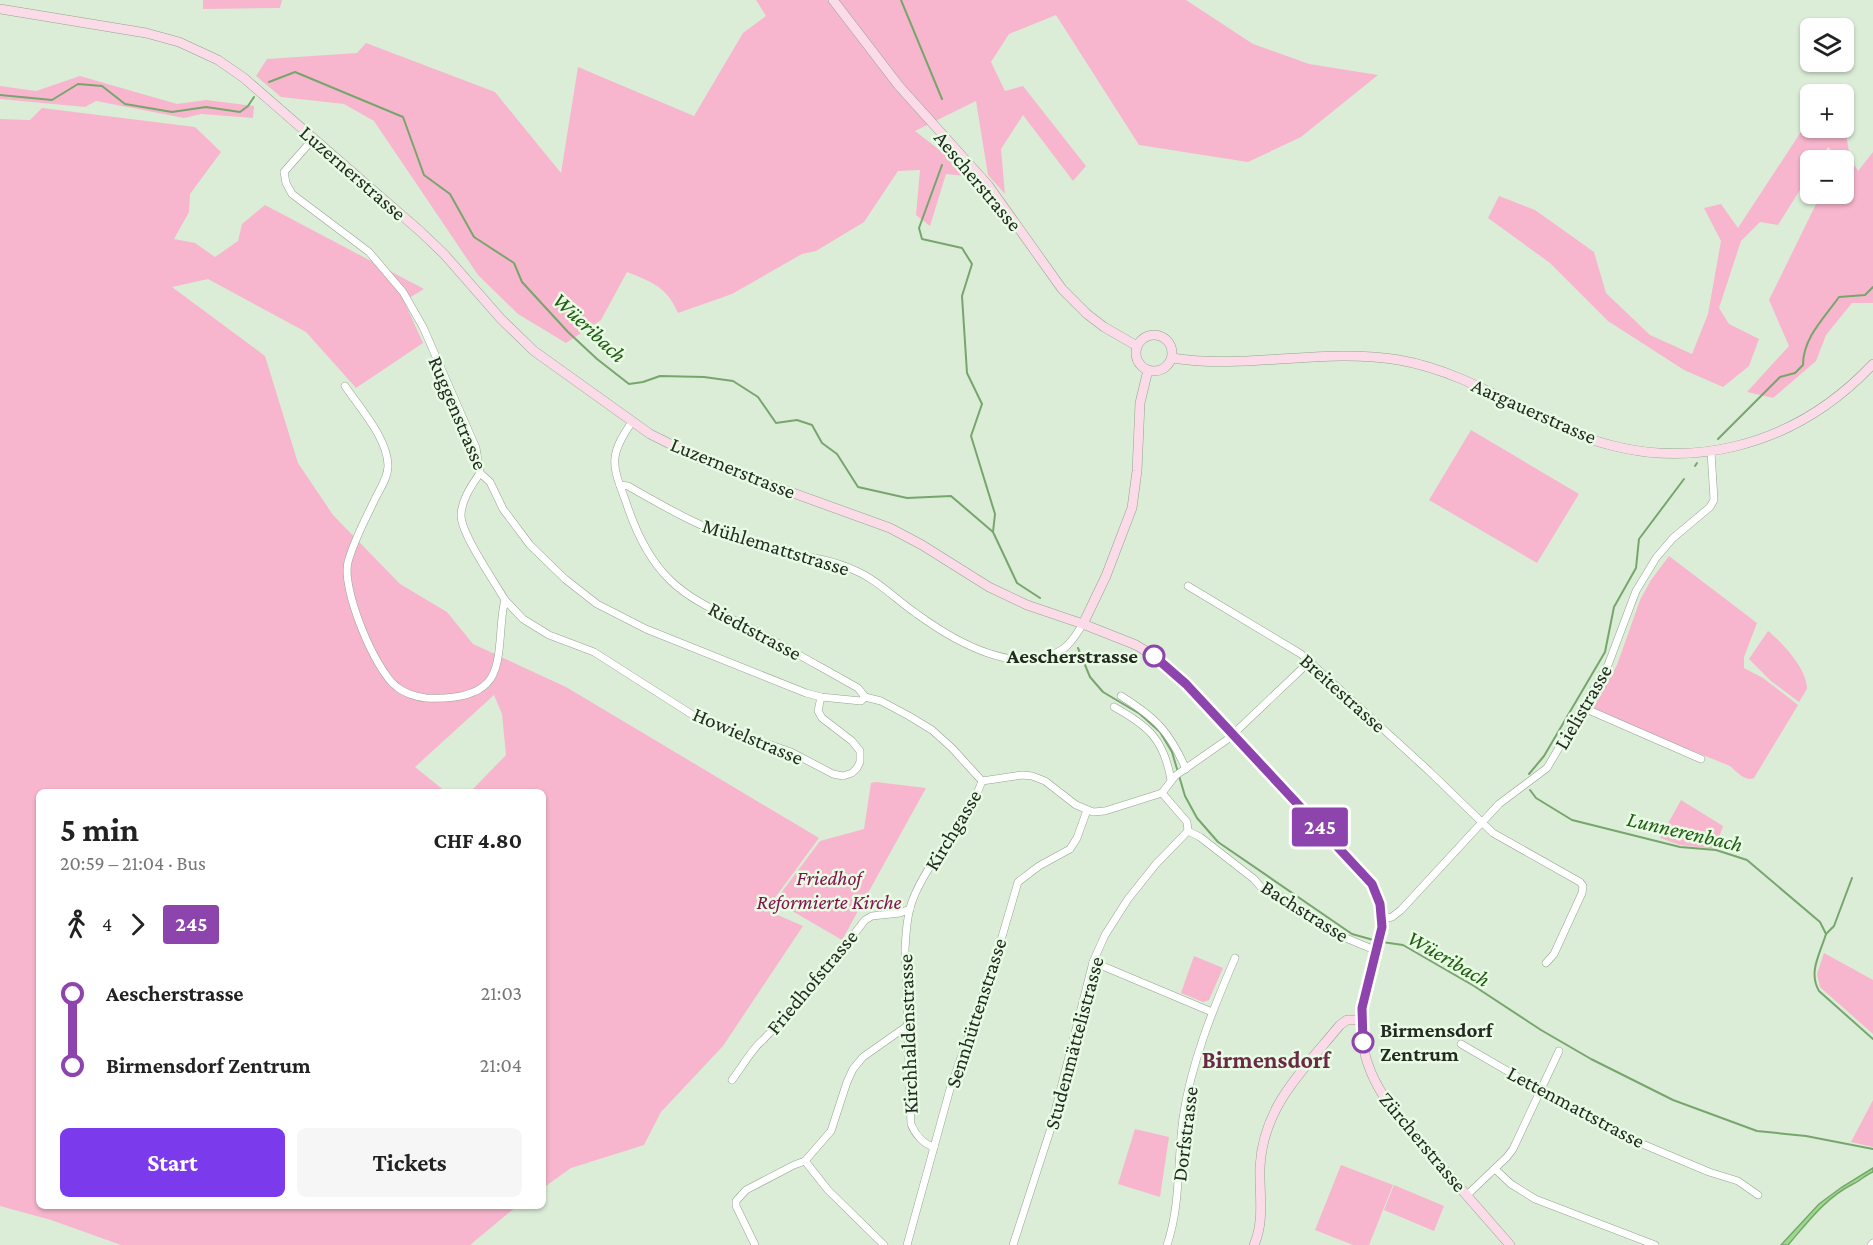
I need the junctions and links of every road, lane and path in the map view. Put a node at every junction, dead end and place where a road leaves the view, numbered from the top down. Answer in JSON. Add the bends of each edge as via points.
{"nodes":[{"id":1,"x":833,"y":0,"type":"edge"},
{"id":2,"x":0,"y":9,"type":"edge"},
{"id":3,"x":313,"y":139,"type":"junction"},
{"id":4,"x":1137,"y":346,"type":"junction"},
{"id":5,"x":1172,"y":358,"type":"junction"},
{"id":6,"x":1873,"y":364,"type":"edge"},
{"id":7,"x":1148,"y":370,"type":"junction"},
{"id":8,"x":345,"y":386,"type":"dead end"},
{"id":9,"x":632,"y":422,"type":"junction"},
{"id":10,"x":1711,"y":452,"type":"junction"},
{"id":11,"x":480,"y":473,"type":"junction"},
{"id":12,"x":620,"y":485,"type":"junction"},
{"id":13,"x":1188,"y":586,"type":"dead end"},
{"id":14,"x":505,"y":600,"type":"junction"},
{"id":15,"x":1083,"y":624,"type":"junction"},
{"id":16,"x":1310,"y":661,"type":"junction"},
{"id":17,"x":1120,"y":696,"type":"dead end"},
{"id":18,"x":821,"y":697,"type":"junction"},
{"id":19,"x":865,"y":697,"type":"junction"},
{"id":20,"x":1114,"y":707,"type":"dead end"},
{"id":21,"x":1584,"y":708,"type":"junction"},
{"id":22,"x":1233,"y":734,"type":"junction"},
{"id":23,"x":1701,"y":759,"type":"dead end"},
{"id":24,"x":1179,"y":774,"type":"junction"},
{"id":25,"x":982,"y":781,"type":"junction"},
{"id":26,"x":1162,"y":793,"type":"junction"},
{"id":27,"x":1087,"y":810,"type":"junction"},
{"id":28,"x":1482,"y":822,"type":"junction"},
{"id":29,"x":1188,"y":831,"type":"junction"},
{"id":30,"x":910,"y":909,"type":"junction"},
{"id":31,"x":1382,"y":920,"type":"junction"},
{"id":32,"x":1378,"y":943,"type":"junction"},
{"id":33,"x":1235,"y":958,"type":"dead end"},
{"id":34,"x":1093,"y":962,"type":"junction"},
{"id":35,"x":1546,"y":963,"type":"dead end"},
{"id":36,"x":1212,"y":1012,"type":"junction"},
{"id":37,"x":1362,"y":1020,"type":"junction"},
{"id":38,"x":907,"y":1026,"type":"junction"},
{"id":39,"x":1461,"y":1044,"type":"dead end"},
{"id":40,"x":1559,"y":1051,"type":"dead end"},
{"id":41,"x":732,"y":1080,"type":"dead end"},
{"id":42,"x":1540,"y":1089,"type":"junction"},
{"id":43,"x":934,"y":1147,"type":"junction"},
{"id":44,"x":805,"y":1161,"type":"junction"},
{"id":45,"x":1495,"y":1169,"type":"junction"},
{"id":46,"x":1467,"y":1195,"type":"junction"},
{"id":47,"x":1758,"y":1195,"type":"dead end"},
{"id":48,"x":754,"y":1245,"type":"edge"},
{"id":49,"x":884,"y":1245,"type":"edge"},
{"id":50,"x":907,"y":1245,"type":"edge"},
{"id":51,"x":1013,"y":1245,"type":"edge"},
{"id":52,"x":1167,"y":1245,"type":"edge"},
{"id":53,"x":1254,"y":1245,"type":"edge"},
{"id":54,"x":1510,"y":1245,"type":"edge"},
{"id":55,"x":1655,"y":1245,"type":"edge"}],
"edges":[{"from":1,"to":4,"type":"main road","name":"Aescherstrasse","via":[[899,86],[988,185],[1062,289],[1104,327]]},
{"from":2,"to":3,"type":"main road","name":"Luzernerstrasse","via":[[179,42],[218,60],[244,78]]},
{"from":3,"to":9,"type":"main road","name":"Luzernerstrasse","via":[[421,232],[534,351]]},
{"from":3,"to":11,"type":"street","name":"Ruggenstrasse","via":[[284,172],[286,183],[303,204],[369,252],[403,292],[423,327],[476,448]]},
{"from":4,"to":5,"type":"main road","via":[[1148,336],[1158,335],[1170,343]]},
{"from":4,"to":7,"type":"main road","via":[[1137,361]]},
{"from":5,"to":7,"type":"main road","via":[[1163,369]]},
{"from":5,"to":10,"type":"main road","name":"Aargauerstrasse","via":[[1219,362],[1348,355],[1401,360],[1477,385],[1573,432],[1612,445],[1656,452]]},
{"from":6,"to":10,"type":"main road","name":"Aargauerstrasse","via":[[1845,391],[1794,426],[1751,443]]},
{"from":7,"to":15,"type":"main road","via":[[1140,403],[1132,508]]},
{"from":8,"to":14,"type":"street","via":[[380,438],[388,467],[357,536],[346,577],[382,670],[397,687],[417,697],[457,697],[481,689],[496,670]]},
{"from":9,"to":12,"type":"street","name":"Riedtstrasse","via":[[615,450],[613,464]]},
{"from":9,"to":15,"type":"main road","name":"Luzernerstrasse","via":[[702,460],[890,528],[989,587]]},
{"from":10,"to":21,"type":"street","name":"Lielistrasse","via":[[1714,500],[1656,558],[1636,591],[1611,657]]},
{"from":11,"to":14,"type":"street","via":[[463,504],[461,517]]},
{"from":11,"to":18,"type":"street","name":"Ruggenstrasse","via":[[490,482],[503,509],[530,545],[597,604],[646,629]]},
{"from":12,"to":15,"type":"street","name":"Mühlemattstrasse","via":[[724,535],[854,570],[938,628],[966,644],[1011,660],[1041,659],[1058,652]]},
{"from":12,"to":19,"type":"street","name":"Riedtstrasse","via":[[641,538],[671,581],[689,596],[858,688]]},
{"from":13,"to":16,"type":"street","name":"Breitestrasse"},
{"from":14,"to":18,"type":"street","name":"Howielstrasse","via":[[540,630],[594,652],[702,720],[791,752],[832,774],[852,773],[860,762],[860,752],[822,718],[818,711]]},
{"from":15,"to":22,"type":"main road","name":"Luzernerstrasse","via":[[1154,656]]},
{"from":16,"to":22,"type":"street"},
{"from":16,"to":28,"type":"street","name":"Breitestrasse"},
{"from":17,"to":24,"type":"street","via":[[1159,724],[1177,750]]},
{"from":18,"to":19,"type":"street","name":"Ruggenstrasse","via":[[861,702]]},
{"from":19,"to":25,"type":"street","name":"Riedtstrasse","via":[[881,701],[932,730]]},
{"from":20,"to":24,"type":"street","via":[[1154,735]]},
{"from":21,"to":23,"type":"street"},
{"from":21,"to":28,"type":"street","name":"Lielistrasse","via":[[1547,768]]},
{"from":22,"to":24,"type":"street"},
{"from":22,"to":31,"type":"main road","name":"Luzernerstrasse","via":[[1366,876],[1378,899]]},
{"from":24,"to":26,"type":"street"},
{"from":25,"to":27,"type":"street","name":"Kirchgasse","via":[[1037,778]]},
{"from":25,"to":30,"type":"street","name":"Kirchgasse","via":[[975,800],[927,872]]},
{"from":26,"to":27,"type":"street","via":[[1105,811]]},
{"from":26,"to":29,"type":"street","name":"Bachstrasse","via":[[1187,822]]},
{"from":27,"to":43,"type":"street","name":"Sennhüttenstrasse","via":[[1070,849],[1018,882]]},
{"from":28,"to":31,"type":"street","name":"Lielistrasse","via":[[1405,906]]},
{"from":28,"to":35,"type":"street","name":"Breitestrasse","via":[[1492,833],[1583,886],[1554,954]]},
{"from":29,"to":32,"type":"street","name":"Bachstrasse","via":[[1254,879],[1264,891],[1278,895],[1341,936]]},
{"from":29,"to":34,"type":"street","name":"Studenmättelistrasse","via":[[1128,898]]},
{"from":30,"to":38,"type":"street","name":"Kirchhaldenstrasse","via":[[905,950]]},
{"from":30,"to":41,"type":"street","name":"Friedhofstrasse","via":[[872,916],[859,925],[826,970],[756,1045]]},
{"from":31,"to":32,"type":"main road","name":"Zürcherstrasse"},
{"from":32,"to":37,"type":"main road","name":"Zürcherstrasse"},
{"from":33,"to":36,"type":"street","name":"Dorfstrasse"},
{"from":34,"to":36,"type":"street"},
{"from":34,"to":51,"type":"street","name":"Studenmättelistrasse","via":[[1050,1131]]},
{"from":36,"to":52,"type":"street","name":"Dorfstrasse","via":[[1188,1093],[1177,1206]]},
{"from":37,"to":46,"type":"main road","name":"Zürcherstrasse","via":[[1365,1058],[1378,1089]]},
{"from":37,"to":53,"type":"main road","via":[[1347,1020],[1340,1025],[1289,1087],[1270,1118],[1262,1150],[1260,1221]]},
{"from":38,"to":43,"type":"street","name":"Kirchhaldenstrasse","via":[[910,1124],[920,1138]]},
{"from":38,"to":44,"type":"street","via":[[853,1069],[831,1131]]},
{"from":39,"to":42,"type":"street","name":"Lettenmattstrasse"},
{"from":40,"to":42,"type":"street"},
{"from":42,"to":45,"type":"street","via":[[1514,1147]]},
{"from":42,"to":47,"type":"street","name":"Lettenmattstrasse","via":[[1596,1122],[1650,1148],[1738,1181]]},
{"from":43,"to":50,"type":"street","name":"Sennhüttenstrasse"},
{"from":44,"to":48,"type":"street","via":[[746,1190],[736,1201]]},
{"from":44,"to":49,"type":"street","via":[[828,1190]]},
{"from":45,"to":46,"type":"street"},
{"from":45,"to":55,"type":"street","via":[[1535,1199]]},
{"from":46,"to":54,"type":"main road","name":"Zürcherstrasse"}]}
